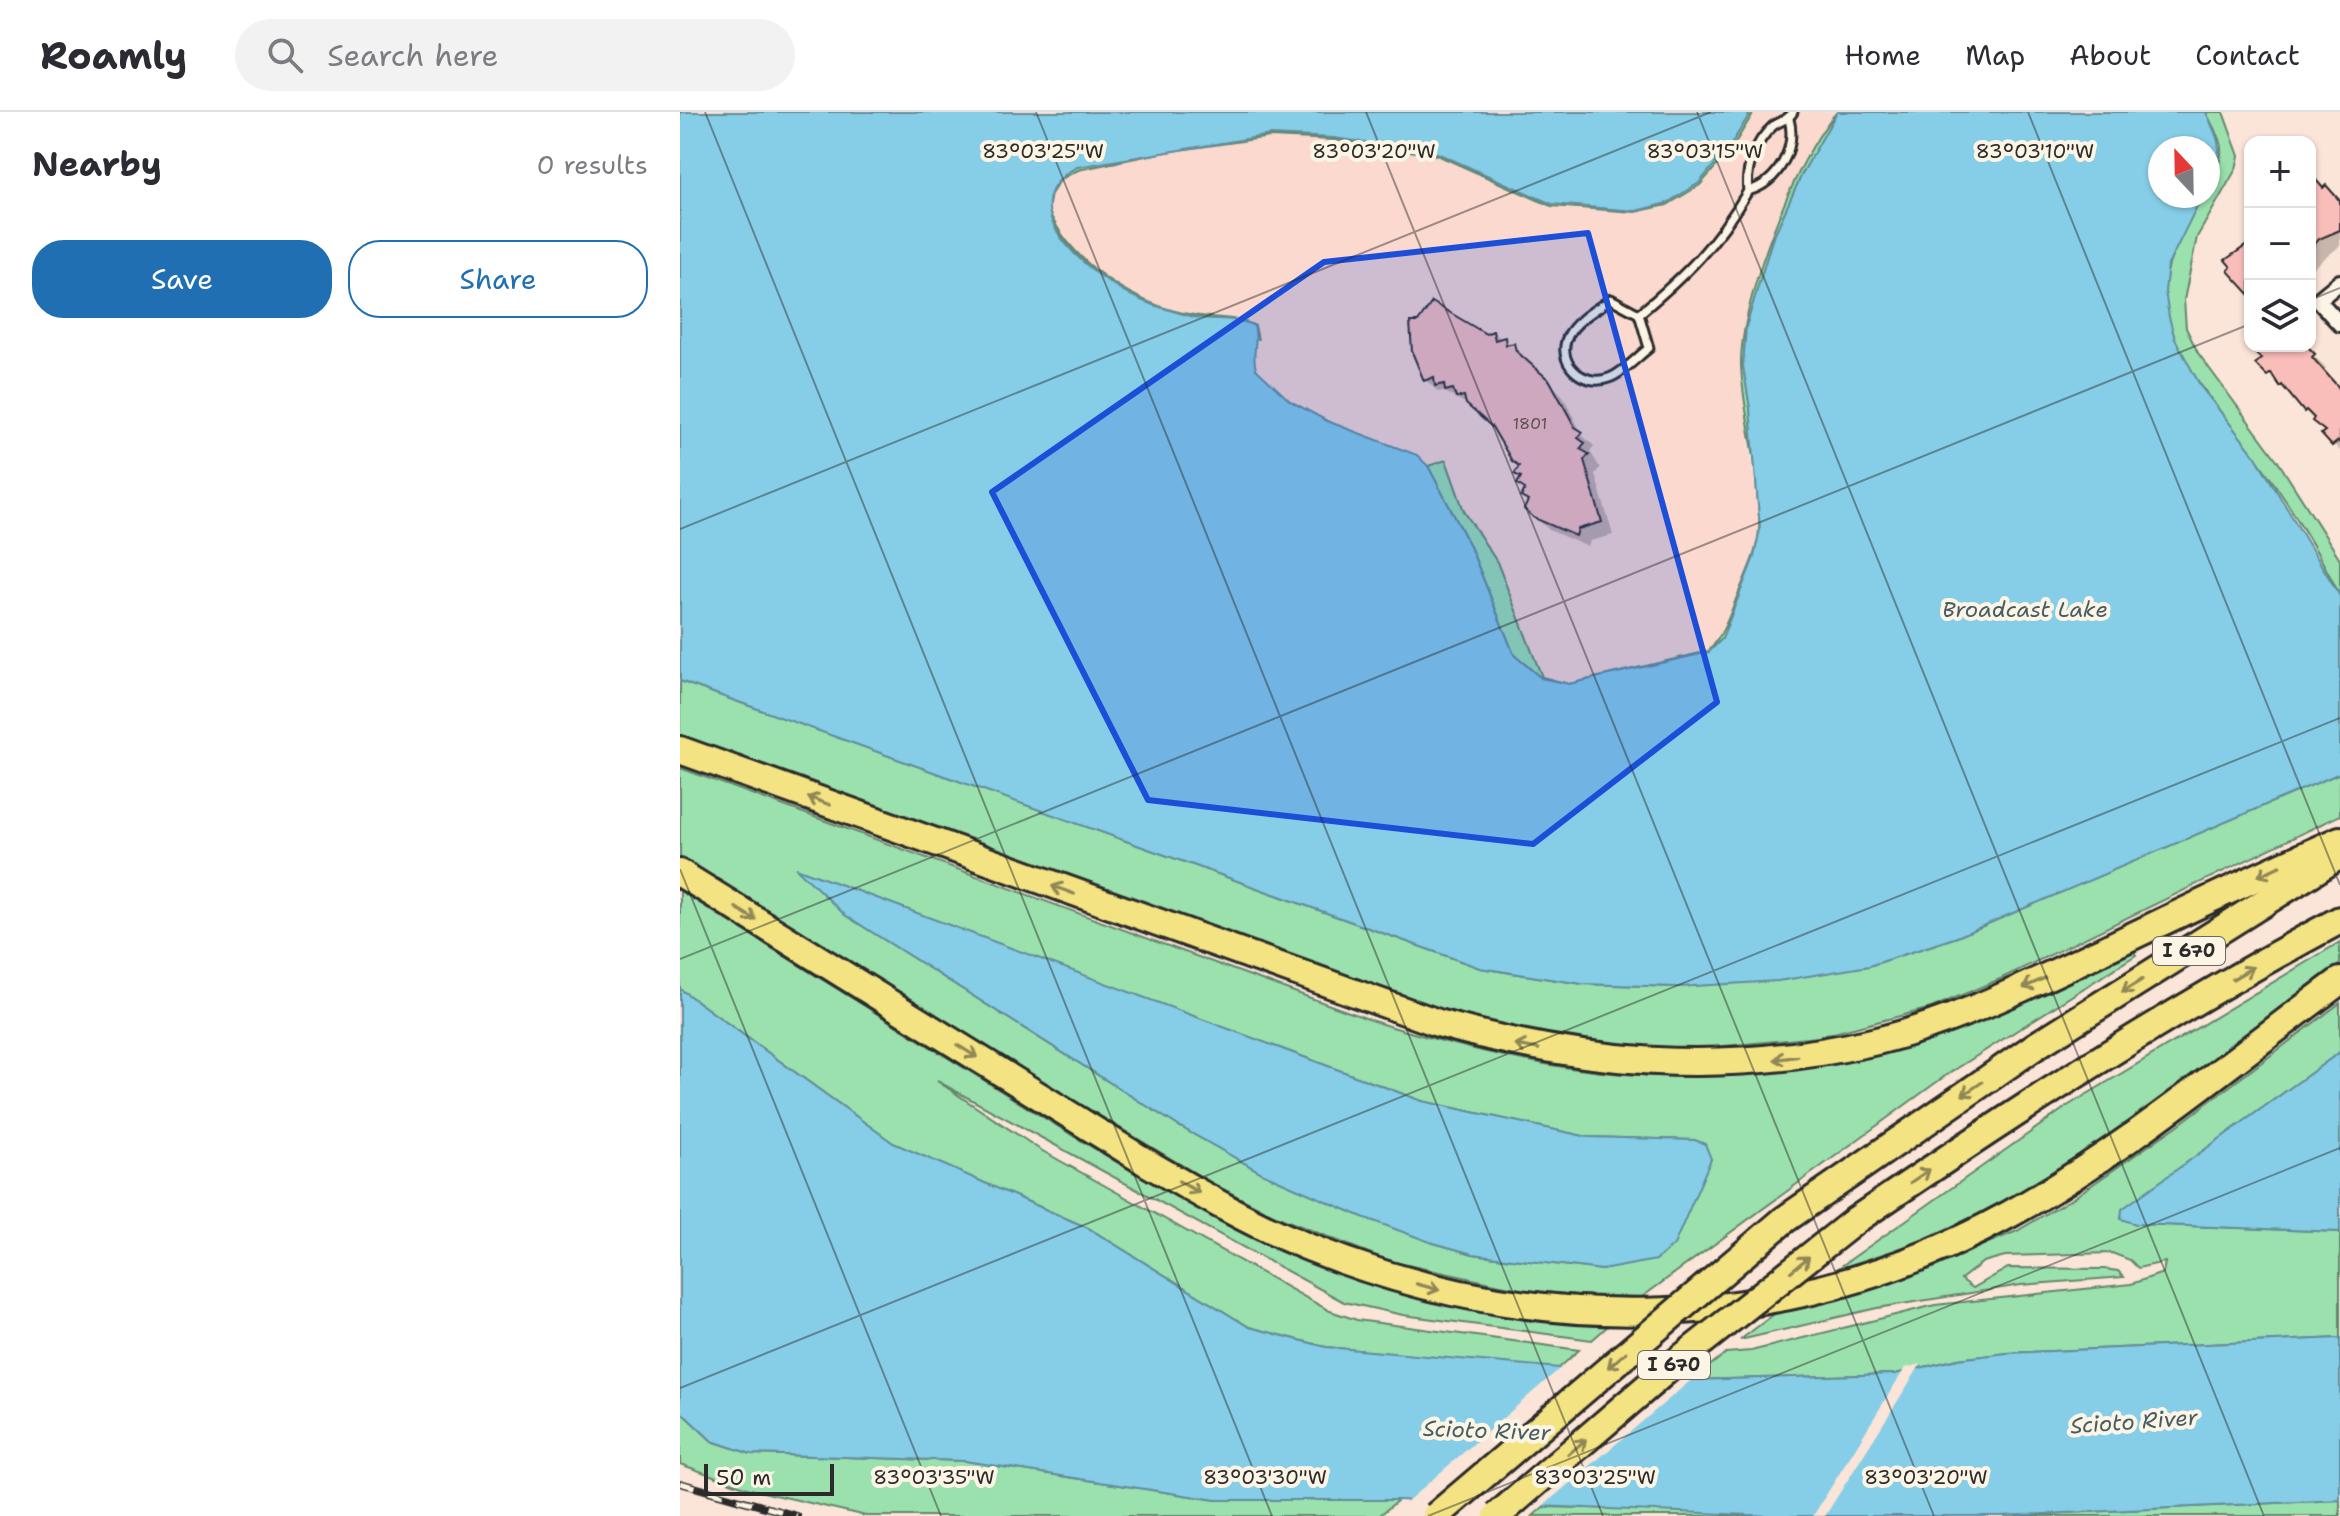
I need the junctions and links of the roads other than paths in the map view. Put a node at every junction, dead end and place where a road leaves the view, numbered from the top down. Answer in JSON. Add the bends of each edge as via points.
{"nodes":[{"id":1,"x":1791,"y":115,"type":"edge"},
{"id":2,"x":1748,"y":191,"type":"junction"},
{"id":3,"x":2340,"y":282,"type":"edge"},
{"id":4,"x":1639,"y":314,"type":"junction"},
{"id":5,"x":2340,"y":324,"type":"edge"},
{"id":6,"x":680,"y":750,"type":"edge"},
{"id":7,"x":2340,"y":840,"type":"edge"},
{"id":8,"x":2340,"y":855,"type":"edge"},
{"id":9,"x":680,"y":873,"type":"edge"},
{"id":10,"x":2340,"y":920,"type":"edge"},
{"id":11,"x":2340,"y":981,"type":"edge"},
{"id":12,"x":1436,"y":1516,"type":"edge"},
{"id":13,"x":1497,"y":1516,"type":"edge"}],
"edges":[{"from":1,"to":2,"type":"lane","via":[[1773,126],[1755,152],[1746,174]]},
{"from":1,"to":2,"type":"lane","via":[[1793,134],[1781,166],[1764,187]]},
{"from":2,"to":4,"type":"lane","via":[[1693,268]]},
{"from":3,"to":5,"type":"street","via":[[2318,300]]},
{"from":4,"to":4,"type":"lane","via":[[1611,299],[1566,341],[1569,365],[1592,381],[1610,378],[1649,348]]},
{"from":7,"to":6,"type":"highway","one_way":true,"via":[[1947,1018],[1870,1042],[1781,1059],[1681,1064],[1567,1054],[1438,1023]]},
{"from":8,"to":12,"type":"highway","number":"I 670","one_way":true,"bridge":true,"via":[[2037,1045],[1784,1220]]},
{"from":9,"to":11,"type":"highway","one_way":true,"via":[[1144,1161],[1306,1246],[1458,1295],[1616,1314],[1725,1307],[1828,1288],[1967,1236],[2118,1149]]},
{"from":13,"to":10,"type":"highway","number":"I 670","one_way":true,"bridge":true,"via":[[1669,1368],[1856,1220],[2169,1016]]}]}
